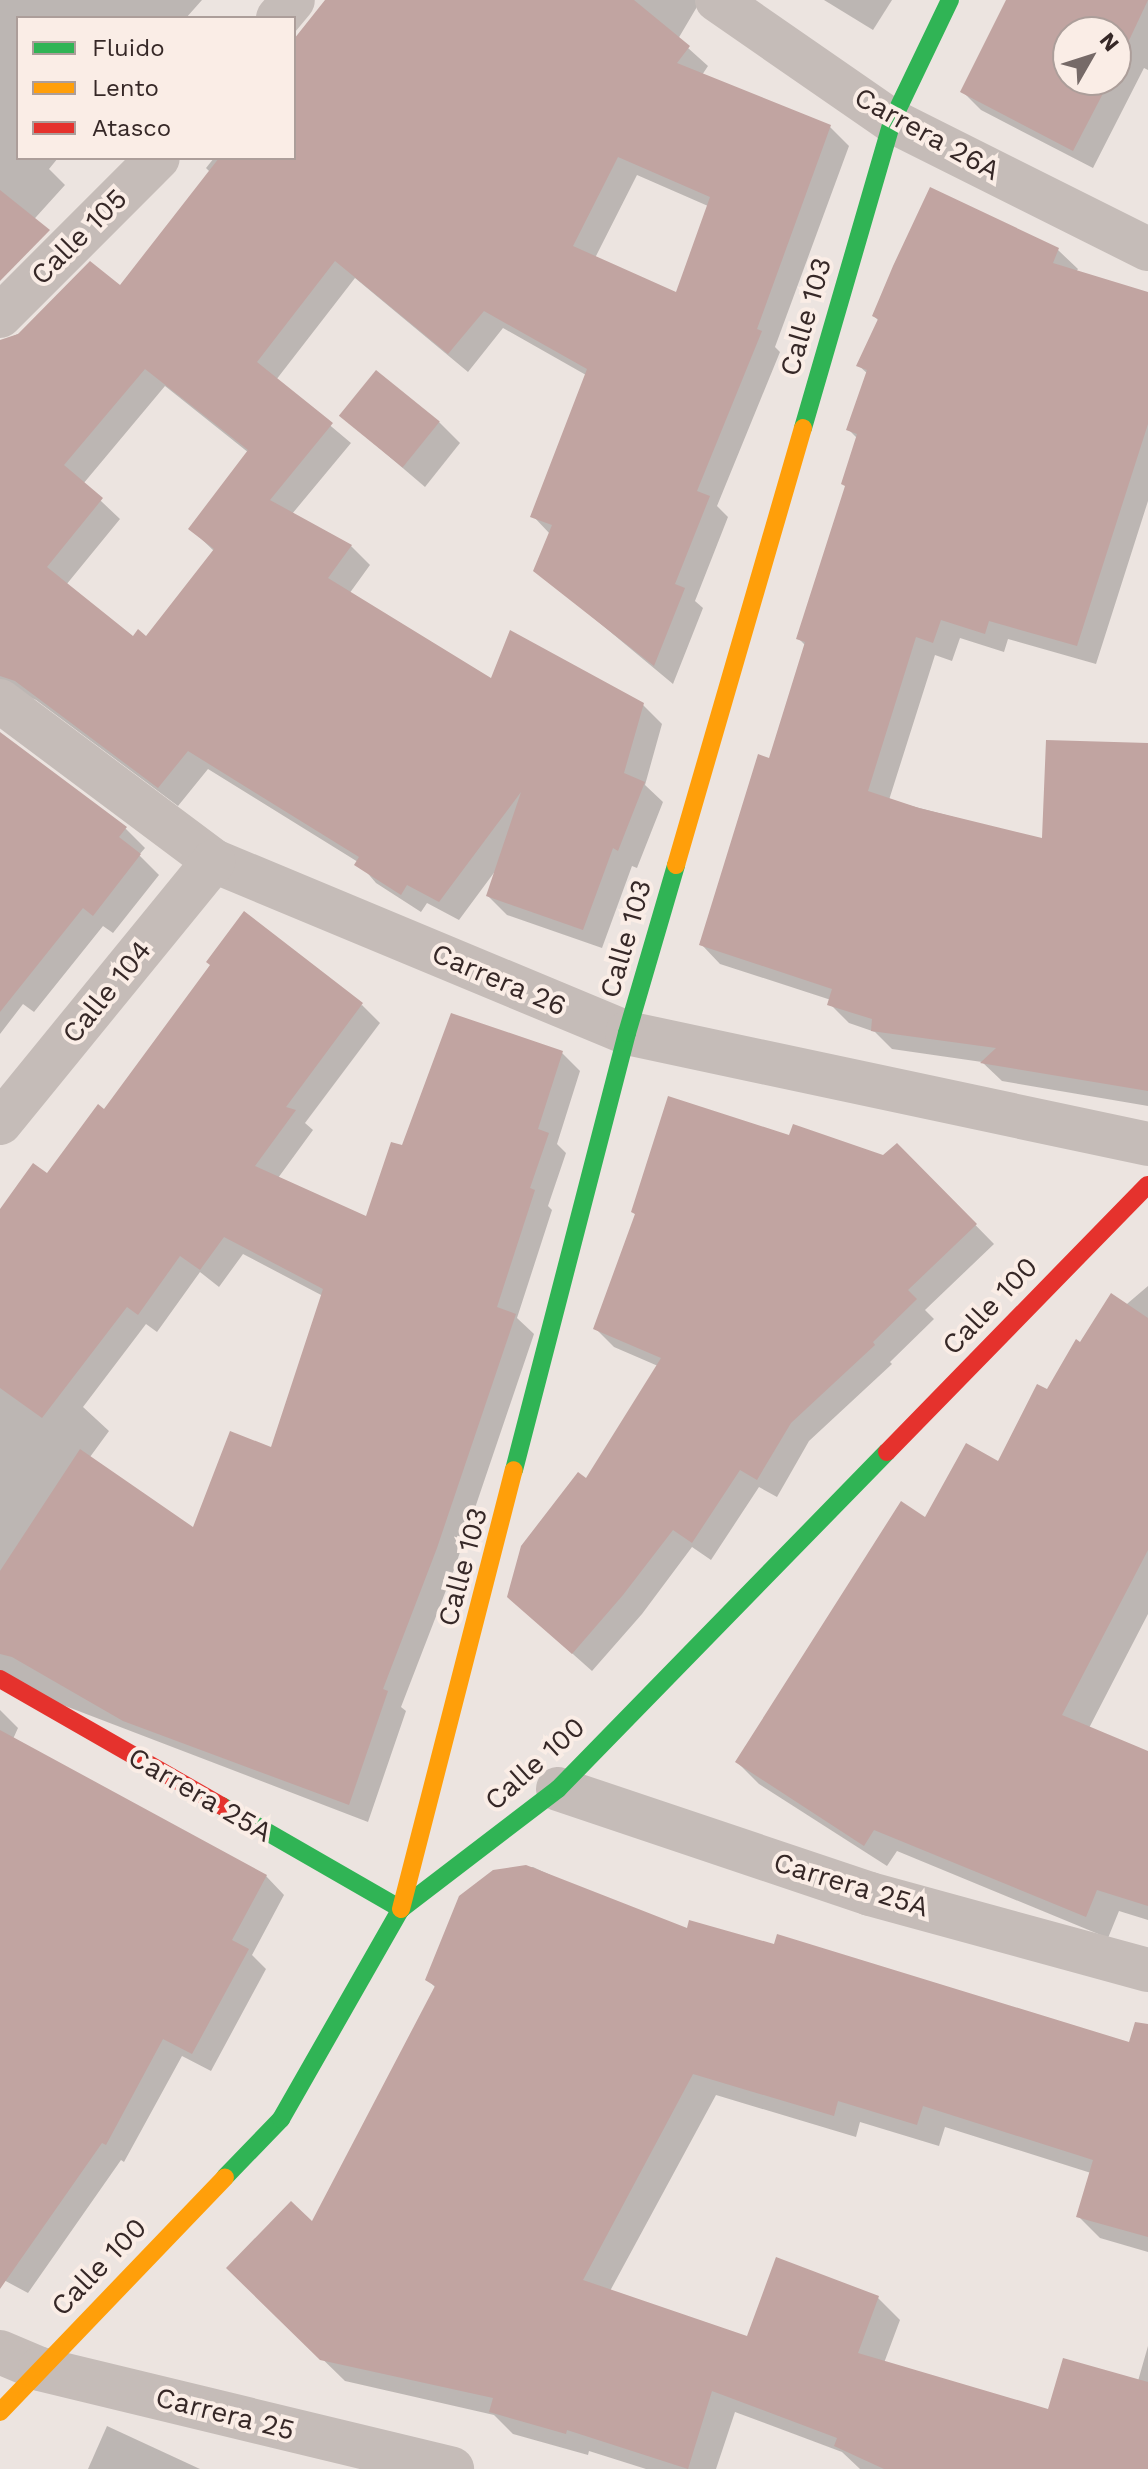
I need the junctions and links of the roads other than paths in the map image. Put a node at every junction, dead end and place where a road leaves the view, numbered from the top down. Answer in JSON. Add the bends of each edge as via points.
{"nodes":[{"id":1,"x":293,"y":0,"type":"edge"},
{"id":2,"x":717,"y":0,"type":"edge"},
{"id":3,"x":950,"y":0,"type":"edge"},
{"id":4,"x":280,"y":16,"type":"edge"},
{"id":5,"x":892,"y":121,"type":"junction"},
{"id":6,"x":156,"y":160,"type":"edge"},
{"id":7,"x":1148,"y":249,"type":"edge"},
{"id":8,"x":0,"y":316,"type":"edge"},
{"id":9,"x":0,"y":701,"type":"edge"},
{"id":10,"x":214,"y":861,"type":"junction"},
{"id":11,"x":627,"y":1033,"type":"junction"},
{"id":12,"x":0,"y":1123,"type":"edge"},
{"id":13,"x":1148,"y":1144,"type":"edge"},
{"id":14,"x":1148,"y":1185,"type":"edge"},
{"id":15,"x":0,"y":1679,"type":"edge"},
{"id":16,"x":558,"y":1789,"type":"junction"},
{"id":17,"x":401,"y":1909,"type":"junction"},
{"id":18,"x":1148,"y":1970,"type":"edge"},
{"id":19,"x":0,"y":2352,"type":"edge"},
{"id":20,"x":40,"y":2369,"type":"junction"},
{"id":21,"x":0,"y":2412,"type":"edge"},
{"id":22,"x":452,"y":2469,"type":"edge"}],
"edges":[{"from":1,"to":4,"type":"street"},
{"from":2,"to":5,"type":"street","name":"Carrera 26A"},
{"from":3,"to":5,"type":"street","name":"Calle 103"},
{"from":5,"to":7,"type":"street","name":"Carrera 26A"},
{"from":5,"to":11,"type":"street","name":"Calle 103"},
{"from":6,"to":8,"type":"street","name":"Calle 105"},
{"from":9,"to":10,"type":"street","name":"Carrera 26"},
{"from":10,"to":11,"type":"street","name":"Carrera 26"},
{"from":10,"to":12,"type":"street","name":"Calle 104"},
{"from":11,"to":13,"type":"street","name":"Carrera 26"},
{"from":11,"to":17,"type":"street","name":"Calle 103"},
{"from":14,"to":16,"type":"street","name":"Calle 100"},
{"from":15,"to":17,"type":"street","name":"Carrera 25A"},
{"from":16,"to":17,"type":"street","name":"Calle 100"},
{"from":16,"to":18,"type":"street","name":"Carrera 25A","via":[[870,1894]]},
{"from":17,"to":20,"type":"street","name":"Calle 100","via":[[281,2119]]},
{"from":19,"to":20,"type":"street","name":"Carrera 25"},
{"from":20,"to":21,"type":"street","name":"Calle 100"},
{"from":20,"to":22,"type":"street","name":"Carrera 25"}]}
